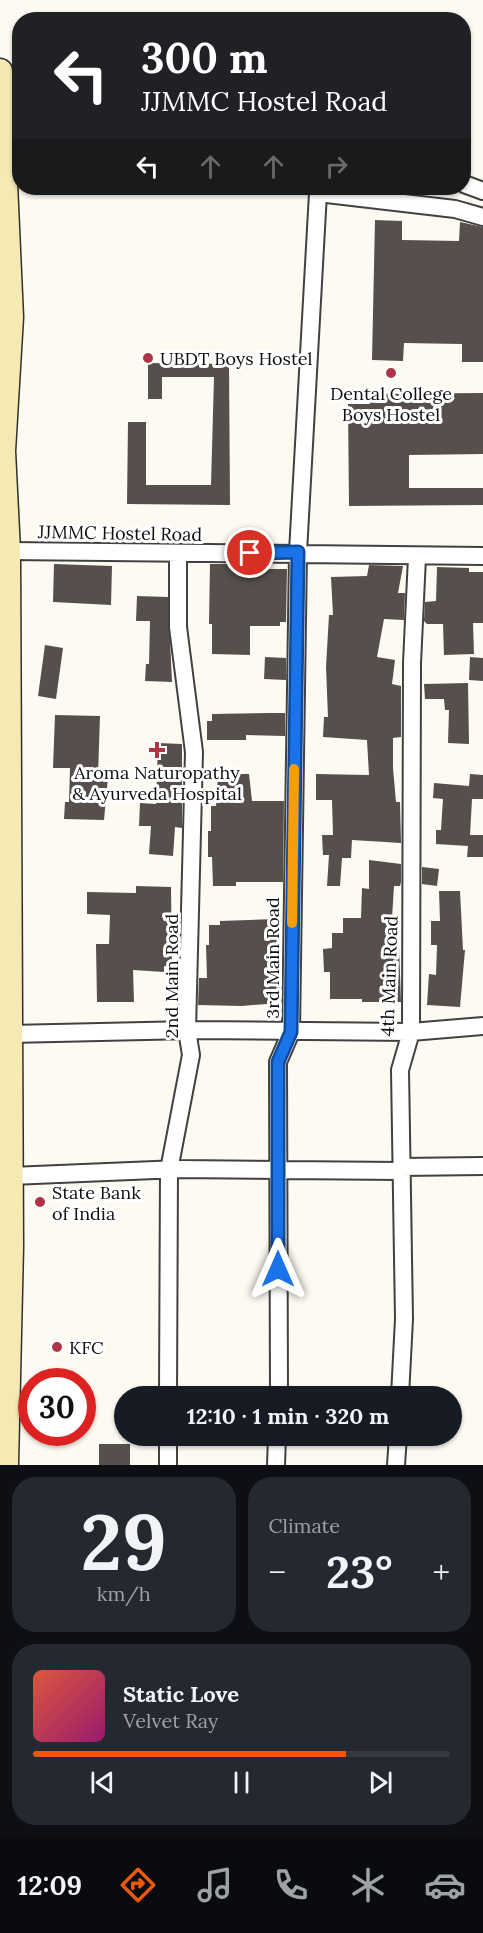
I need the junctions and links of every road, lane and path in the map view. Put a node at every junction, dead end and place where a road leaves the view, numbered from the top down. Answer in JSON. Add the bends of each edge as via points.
{"nodes":[{"id":1,"x":7,"y":83,"type":"edge"},
{"id":2,"x":318,"y":195,"type":"edge"},
{"id":3,"x":335,"y":195,"type":"edge"},
{"id":4,"x":483,"y":217,"type":"edge"},
{"id":5,"x":5,"y":258,"type":"edge"},
{"id":6,"x":8,"y":551,"type":"junction"},
{"id":7,"x":298,"y":552,"type":"junction"},
{"id":8,"x":178,"y":554,"type":"junction"},
{"id":9,"x":483,"y":556,"type":"edge"},
{"id":10,"x":417,"y":557,"type":"junction"},
{"id":11,"x":483,"y":1026,"type":"edge"},
{"id":12,"x":187,"y":1030,"type":"junction"},
{"id":13,"x":291,"y":1032,"type":"junction"},
{"id":14,"x":411,"y":1032,"type":"junction"},
{"id":15,"x":10,"y":1034,"type":"junction"},
{"id":16,"x":483,"y":1167,"type":"edge"},
{"id":17,"x":278,"y":1168,"type":"junction"},
{"id":18,"x":169,"y":1170,"type":"junction"},
{"id":19,"x":400,"y":1171,"type":"junction"},
{"id":20,"x":11,"y":1176,"type":"junction"},
{"id":21,"x":5,"y":1247,"type":"edge"},
{"id":22,"x":168,"y":1386,"type":"edge"},
{"id":23,"x":279,"y":1386,"type":"edge"},
{"id":24,"x":401,"y":1386,"type":"edge"},
{"id":25,"x":168,"y":1446,"type":"edge"},
{"id":26,"x":277,"y":1446,"type":"edge"},
{"id":27,"x":397,"y":1446,"type":"edge"},
{"id":28,"x":6,"y":1465,"type":"edge"},
{"id":29,"x":168,"y":1465,"type":"edge"},
{"id":30,"x":276,"y":1465,"type":"edge"},
{"id":31,"x":396,"y":1465,"type":"edge"}],
"edges":[{"from":1,"to":5,"type":"street"},
{"from":2,"to":7,"type":"street","name":"3rd Main Road"},
{"from":3,"to":4,"type":"street","name":"3rd Main Road","via":[[455,209]]},
{"from":5,"to":6,"type":"street","via":[[11,317],[3,451]]},
{"from":6,"to":8,"type":"street","name":"JJMMC Hostel Road"},
{"from":6,"to":15,"type":"street"},
{"from":7,"to":8,"type":"street","name":"JJMMC Hostel Road"},
{"from":7,"to":10,"type":"street","name":"JJMMC Hostel Road"},
{"from":7,"to":13,"type":"street","name":"3rd Main Road"},
{"from":8,"to":12,"type":"street","name":"2nd Main Road","via":[[178,627],[194,752]]},
{"from":9,"to":10,"type":"street","name":"JJMMC Hostel Road"},
{"from":10,"to":14,"type":"street","name":"4th Main Road","via":[[412,663]]},
{"from":11,"to":14,"type":"street"},
{"from":12,"to":13,"type":"street"},
{"from":12,"to":15,"type":"street"},
{"from":12,"to":18,"type":"street","name":"2nd Main Road","via":[[190,1055]]},
{"from":13,"to":14,"type":"street"},
{"from":13,"to":17,"type":"street","name":"3rd Main Road","via":[[278,1062]]},
{"from":14,"to":19,"type":"street","name":"4th Main Road","via":[[400,1070]]},
{"from":15,"to":20,"type":"street"},
{"from":16,"to":19,"type":"street","via":[[401,1167]]},
{"from":17,"to":18,"type":"street"},
{"from":17,"to":19,"type":"street"},
{"from":17,"to":23,"type":"street","name":"3rd Main Road"},
{"from":18,"to":20,"type":"street"},
{"from":18,"to":22,"type":"street","name":"2nd Main Road"},
{"from":19,"to":24,"type":"street","name":"4th Main Road","via":[[404,1319]]},
{"from":20,"to":21,"type":"street"},
{"from":21,"to":28,"type":"street"},
{"from":25,"to":29,"type":"street"},
{"from":26,"to":30,"type":"street"},
{"from":27,"to":31,"type":"street"}]}
